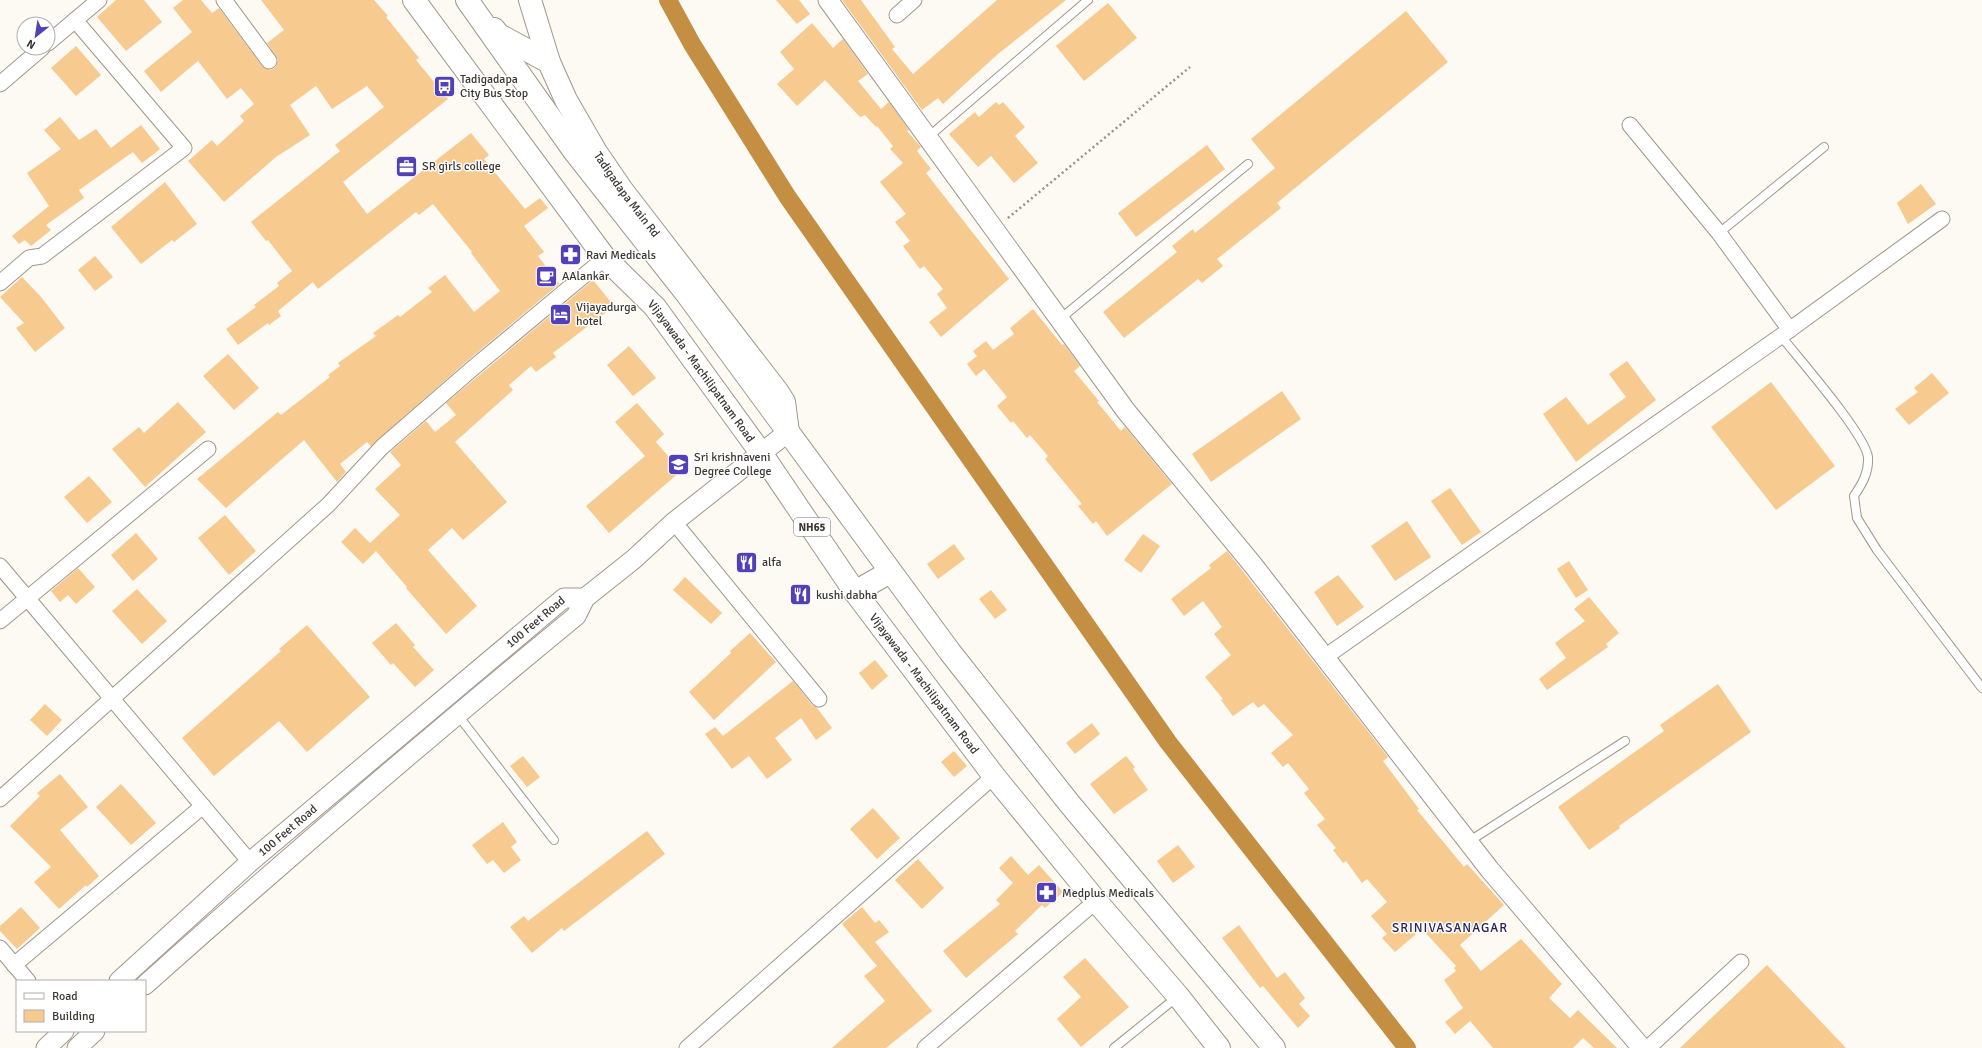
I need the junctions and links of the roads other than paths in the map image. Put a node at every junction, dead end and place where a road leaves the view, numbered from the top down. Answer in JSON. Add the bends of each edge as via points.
{"nodes":[{"id":1,"x":99,"y":0,"type":"edge"},
{"id":2,"x":224,"y":0,"type":"edge"},
{"id":3,"x":414,"y":0,"type":"edge"},
{"id":4,"x":530,"y":0,"type":"edge"},
{"id":5,"x":828,"y":0,"type":"edge"},
{"id":6,"x":914,"y":0,"type":"edge"},
{"id":7,"x":1088,"y":0,"type":"edge"},
{"id":8,"x":470,"y":4,"type":"edge"},
{"id":9,"x":897,"y":15,"type":"dead end"},
{"id":10,"x":75,"y":20,"type":"junction"},
{"id":11,"x":56,"y":36,"type":"edge"},
{"id":12,"x":33,"y":56,"type":"edge"},
{"id":13,"x":269,"y":61,"type":"dead end"},
{"id":14,"x":548,"y":62,"type":"junction"},
{"id":15,"x":0,"y":84,"type":"edge"},
{"id":16,"x":1630,"y":125,"type":"dead end"},
{"id":17,"x":927,"y":138,"type":"junction"},
{"id":18,"x":1824,"y":147,"type":"dead end"},
{"id":19,"x":1248,"y":164,"type":"dead end"},
{"id":20,"x":1942,"y":219,"type":"dead end"},
{"id":21,"x":1719,"y":233,"type":"junction"},
{"id":22,"x":605,"y":258,"type":"junction"},
{"id":23,"x":0,"y":283,"type":"edge"},
{"id":24,"x":1060,"y":319,"type":"junction"},
{"id":25,"x":1786,"y":333,"type":"junction"},
{"id":26,"x":788,"y":432,"type":"junction"},
{"id":27,"x":208,"y":449,"type":"dead end"},
{"id":28,"x":761,"y":453,"type":"junction"},
{"id":29,"x":674,"y":522,"type":"junction"},
{"id":30,"x":0,"y":566,"type":"edge"},
{"id":31,"x":890,"y":572,"type":"junction"},
{"id":32,"x":855,"y":592,"type":"junction"},
{"id":33,"x":26,"y":598,"type":"junction"},
{"id":34,"x":585,"y":598,"type":"junction"},
{"id":35,"x":0,"y":621,"type":"edge"},
{"id":36,"x":1325,"y":657,"type":"junction"},
{"id":37,"x":1982,"y":688,"type":"edge"},
{"id":38,"x":112,"y":697,"type":"junction"},
{"id":39,"x":819,"y":699,"type":"dead end"},
{"id":40,"x":457,"y":713,"type":"junction"},
{"id":41,"x":1625,"y":741,"type":"dead end"},
{"id":42,"x":994,"y":776,"type":"junction"},
{"id":43,"x":0,"y":799,"type":"edge"},
{"id":44,"x":203,"y":806,"type":"junction"},
{"id":45,"x":554,"y":840,"type":"dead end"},
{"id":46,"x":1468,"y":842,"type":"junction"},
{"id":47,"x":250,"y":862,"type":"junction"},
{"id":48,"x":1096,"y":901,"type":"junction"},
{"id":49,"x":0,"y":948,"type":"edge"},
{"id":50,"x":1741,"y":962,"type":"dead end"},
{"id":51,"x":14,"y":965,"type":"junction"},
{"id":52,"x":27,"y":980,"type":"edge"},
{"id":53,"x":120,"y":980,"type":"edge"},
{"id":54,"x":146,"y":984,"type":"edge"},
{"id":55,"x":1178,"y":996,"type":"junction"},
{"id":56,"x":63,"y":1032,"type":"edge"},
{"id":57,"x":94,"y":1032,"type":"edge"},
{"id":58,"x":46,"y":1048,"type":"edge"},
{"id":59,"x":78,"y":1048,"type":"edge"},
{"id":60,"x":687,"y":1048,"type":"edge"},
{"id":61,"x":925,"y":1048,"type":"edge"},
{"id":62,"x":1114,"y":1048,"type":"edge"},
{"id":63,"x":1219,"y":1048,"type":"edge"},
{"id":64,"x":1274,"y":1048,"type":"edge"},
{"id":65,"x":1642,"y":1048,"type":"edge"},
{"id":66,"x":1648,"y":1048,"type":"edge"}],
"edges":[{"from":1,"to":10,"type":"street"},
{"from":2,"to":13,"type":"street"},
{"from":3,"to":22,"type":"main road","name":"Vijayawada - Machilipatnam Road","number":"NH65"},
{"from":4,"to":14,"type":"main road","name":"Tadigadapa Main Rd"},
{"from":5,"to":17,"type":"street"},
{"from":6,"to":9,"type":"street"},
{"from":7,"to":17,"type":"lane"},
{"from":8,"to":14,"type":"main road","via":[[499,35]]},
{"from":8,"to":26,"type":"main road","number":"NH65","via":[[574,151],[686,293]]},
{"from":10,"to":11,"type":"street"},
{"from":10,"to":23,"type":"street","via":[[184,148],[42,256],[29,258]]},
{"from":12,"to":15,"type":"street"},
{"from":14,"to":26,"type":"main road","name":"Tadigadapa Main Rd","via":[[581,129],[622,190],[777,391],[784,402]]},
{"from":16,"to":21,"type":"street"},
{"from":17,"to":24,"type":"street"},
{"from":18,"to":21,"type":"lane"},
{"from":19,"to":24,"type":"lane"},
{"from":20,"to":25,"type":"street"},
{"from":21,"to":25,"type":"street"},
{"from":22,"to":28,"type":"main road","name":"Vijayawada - Machilipatnam Road","number":"NH65","via":[[655,307]]},
{"from":22,"to":38,"type":"street","via":[[382,447],[328,505]]},
{"from":24,"to":36,"type":"street","via":[[1126,411]]},
{"from":25,"to":36,"type":"street"},
{"from":25,"to":37,"type":"lane","via":[[1863,442],[1868,457],[1866,477],[1854,496],[1857,518],[1877,550]]},
{"from":26,"to":28,"type":"street"},
{"from":26,"to":31,"type":"main road","number":"NH65"},
{"from":27,"to":33,"type":"street"},
{"from":28,"to":29,"type":"street"},
{"from":28,"to":32,"type":"main road","name":"Vijayawada - Machilipatnam Road","number":"NH65"},
{"from":29,"to":34,"type":"street","via":[[634,559]]},
{"from":29,"to":39,"type":"street"},
{"from":30,"to":33,"type":"street"},
{"from":31,"to":32,"type":"main road"},
{"from":31,"to":64,"type":"main road","number":"NH65","via":[[1069,803]]},
{"from":32,"to":42,"type":"main road","name":"Vijayawada - Machilipatnam Road","number":"NH65"},
{"from":33,"to":35,"type":"street"},
{"from":33,"to":38,"type":"street"},
{"from":34,"to":40,"type":"street","name":"100 Feet Road","via":[[576,616]]},
{"from":34,"to":47,"type":"street","name":"100 Feet Road","via":[[564,598]]},
{"from":36,"to":46,"type":"street"},
{"from":38,"to":43,"type":"street"},
{"from":38,"to":44,"type":"street"},
{"from":40,"to":45,"type":"lane"},
{"from":40,"to":54,"type":"street","name":"100 Feet Road"},
{"from":41,"to":46,"type":"lane"},
{"from":42,"to":48,"type":"main road","name":"Vijayawada - Machilipatnam Road","number":"NH65"},
{"from":42,"to":60,"type":"street"},
{"from":44,"to":47,"type":"street"},
{"from":44,"to":51,"type":"street"},
{"from":46,"to":65,"type":"street"},
{"from":47,"to":53,"type":"street","name":"100 Feet Road"},
{"from":48,"to":55,"type":"main road","name":"Vijayawada - Machilipatnam Road","number":"NH65"},
{"from":48,"to":61,"type":"street"},
{"from":49,"to":51,"type":"street"},
{"from":50,"to":66,"type":"street"},
{"from":51,"to":52,"type":"street"},
{"from":55,"to":62,"type":"lane"},
{"from":55,"to":63,"type":"main road","name":"Vijayawada - Machilipatnam Road","number":"NH65"},
{"from":56,"to":58,"type":"street"},
{"from":57,"to":59,"type":"street"}]}
